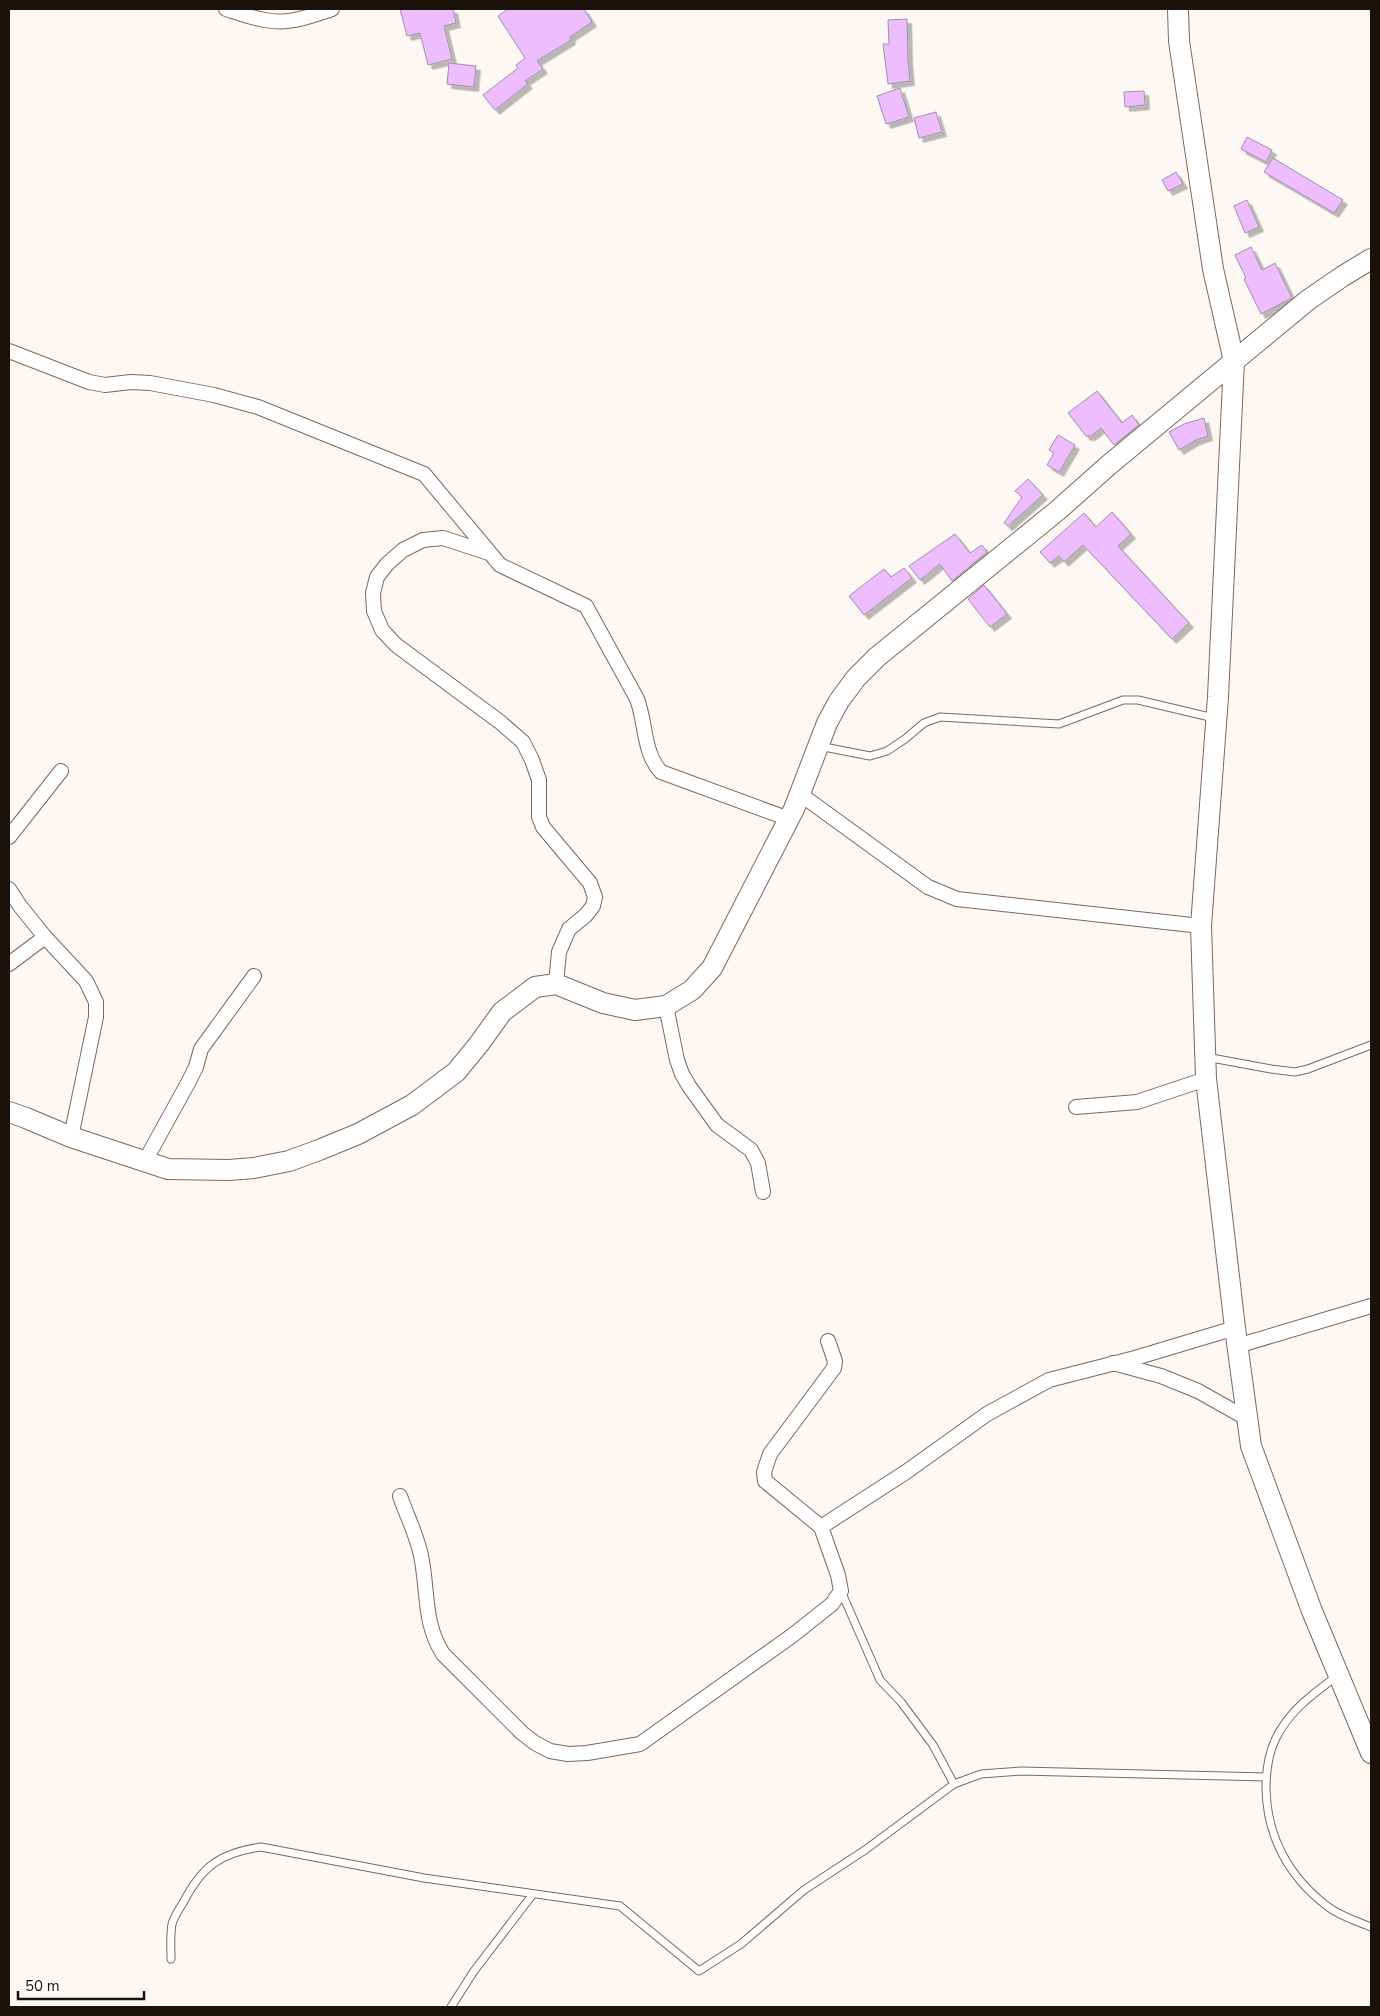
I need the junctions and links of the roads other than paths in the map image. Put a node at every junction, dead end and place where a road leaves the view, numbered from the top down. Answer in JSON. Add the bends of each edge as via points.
{"nodes":[{"id":1,"x":226,"y":9,"type":"edge"},
{"id":2,"x":332,"y":9,"type":"edge"},
{"id":3,"x":1178,"y":9,"type":"edge"},
{"id":4,"x":1371,"y":259,"type":"edge"},
{"id":5,"x":9,"y":351,"type":"edge"},
{"id":6,"x":1234,"y":361,"type":"junction"},
{"id":7,"x":490,"y":554,"type":"junction"},
{"id":8,"x":1217,"y":718,"type":"junction"},
{"id":9,"x":819,"y":746,"type":"junction"},
{"id":10,"x":61,"y":771,"type":"dead end"},
{"id":11,"x":800,"y":794,"type":"junction"},
{"id":12,"x":789,"y":819,"type":"junction"},
{"id":13,"x":9,"y":837,"type":"edge"},
{"id":14,"x":9,"y":889,"type":"edge"},
{"id":15,"x":1201,"y":926,"type":"junction"},
{"id":16,"x":45,"y":937,"type":"junction"},
{"id":17,"x":9,"y":964,"type":"edge"},
{"id":18,"x":254,"y":976,"type":"dead end"},
{"id":19,"x":556,"y":984,"type":"junction"},
{"id":20,"x":666,"y":1006,"type":"junction"},
{"id":21,"x":1371,"y":1045,"type":"edge"},
{"id":22,"x":1206,"y":1057,"type":"junction"},
{"id":23,"x":1206,"y":1079,"type":"junction"},
{"id":24,"x":1076,"y":1106,"type":"dead end"},
{"id":25,"x":9,"y":1112,"type":"edge"},
{"id":26,"x":71,"y":1137,"type":"junction"},
{"id":27,"x":145,"y":1161,"type":"junction"},
{"id":28,"x":763,"y":1192,"type":"dead end"},
{"id":29,"x":1371,"y":1306,"type":"edge"},
{"id":30,"x":1236,"y":1337,"type":"junction"},
{"id":31,"x":828,"y":1341,"type":"dead end"},
{"id":32,"x":1111,"y":1363,"type":"junction"},
{"id":33,"x":1246,"y":1418,"type":"junction"},
{"id":34,"x":400,"y":1496,"type":"dead end"},
{"id":35,"x":821,"y":1527,"type":"junction"},
{"id":36,"x":841,"y":1591,"type":"junction"},
{"id":37,"x":1338,"y":1675,"type":"junction"},
{"id":38,"x":1371,"y":1753,"type":"edge"},
{"id":39,"x":1266,"y":1777,"type":"junction"},
{"id":40,"x":954,"y":1784,"type":"junction"},
{"id":41,"x":533,"y":1894,"type":"junction"},
{"id":42,"x":1371,"y":1927,"type":"edge"},
{"id":43,"x":171,"y":1959,"type":"dead end"},
{"id":44,"x":451,"y":2007,"type":"edge"}],
"edges":[{"from":1,"to":2,"type":"street","via":[[281,22]]},
{"from":3,"to":6,"type":"street","via":[[1179,41],[1212,260]]},
{"from":4,"to":6,"type":"street","via":[[1308,300]]},
{"from":5,"to":7,"type":"street","via":[[89,382],[105,385],[150,383],[258,407],[424,474]]},
{"from":6,"to":8,"type":"street"},
{"from":6,"to":9,"type":"street","via":[[878,657],[856,678],[839,702]]},
{"from":7,"to":12,"type":"street","via":[[500,565],[586,606],[643,712],[649,753],[661,772]]},
{"from":7,"to":19,"type":"street","via":[[443,538],[423,540],[403,550],[377,577],[373,593],[374,610],[382,630],[396,645],[500,722],[523,742],[532,760],[539,780],[539,817],[543,827],[590,883],[595,897],[594,906],[586,916],[569,929],[559,952]]},
{"from":8,"to":9,"type":"lane","via":[[1138,700],[1123,700],[1059,724],[940,716],[924,723],[887,750],[870,756]]},
{"from":8,"to":15,"type":"street"},
{"from":9,"to":11,"type":"street"},
{"from":10,"to":13,"type":"street"},
{"from":11,"to":12,"type":"street"},
{"from":11,"to":15,"type":"street","via":[[928,887],[957,899]]},
{"from":12,"to":20,"type":"street","via":[[712,968],[692,990]]},
{"from":14,"to":16,"type":"street"},
{"from":15,"to":22,"type":"street"},
{"from":16,"to":17,"type":"street"},
{"from":16,"to":26,"type":"street","via":[[86,981],[96,1002],[96,1017]]},
{"from":18,"to":27,"type":"street","via":[[201,1049],[188,1083]]},
{"from":19,"to":20,"type":"street","via":[[603,1003],[628,1009],[649,1010]]},
{"from":19,"to":27,"type":"street","via":[[535,987],[517,998],[502,1012],[456,1072],[412,1105],[358,1134],[289,1161],[254,1168],[168,1169]]},
{"from":20,"to":28,"type":"street","via":[[682,1074],[717,1125],[751,1150],[758,1163]]},
{"from":21,"to":22,"type":"lane","via":[[1295,1072]]},
{"from":22,"to":23,"type":"street"},
{"from":23,"to":24,"type":"street","via":[[1137,1102]]},
{"from":23,"to":30,"type":"street"},
{"from":25,"to":26,"type":"street"},
{"from":26,"to":27,"type":"street"},
{"from":29,"to":30,"type":"street"},
{"from":30,"to":32,"type":"street"},
{"from":30,"to":33,"type":"street"},
{"from":31,"to":35,"type":"street","via":[[834,1368],[770,1454],[764,1472],[765,1481]]},
{"from":32,"to":33,"type":"street","via":[[1161,1376],[1198,1391]]},
{"from":32,"to":35,"type":"street","via":[[1049,1380],[1020,1395]]},
{"from":33,"to":37,"type":"street","via":[[1251,1446]]},
{"from":34,"to":36,"type":"street","via":[[422,1560],[427,1612],[434,1639],[443,1654],[522,1733],[550,1751],[587,1753],[640,1744],[793,1636],[832,1604]]},
{"from":35,"to":36,"type":"street"},
{"from":36,"to":40,"type":"lane","via":[[880,1680],[933,1745]]},
{"from":37,"to":38,"type":"street"},
{"from":37,"to":39,"type":"lane","via":[[1299,1706],[1287,1721],[1268,1758]]},
{"from":39,"to":40,"type":"lane","via":[[1021,1771],[981,1774]]},
{"from":39,"to":42,"type":"lane","via":[[1269,1823],[1276,1843],[1297,1878],[1328,1907]]},
{"from":40,"to":41,"type":"lane","via":[[865,1850],[804,1890],[741,1944],[698,1971],[620,1906]]},
{"from":41,"to":43,"type":"lane","via":[[424,1878],[261,1847],[239,1850],[216,1861],[188,1893],[172,1924]]},
{"from":41,"to":44,"type":"lane","via":[[474,1971]]}]}
